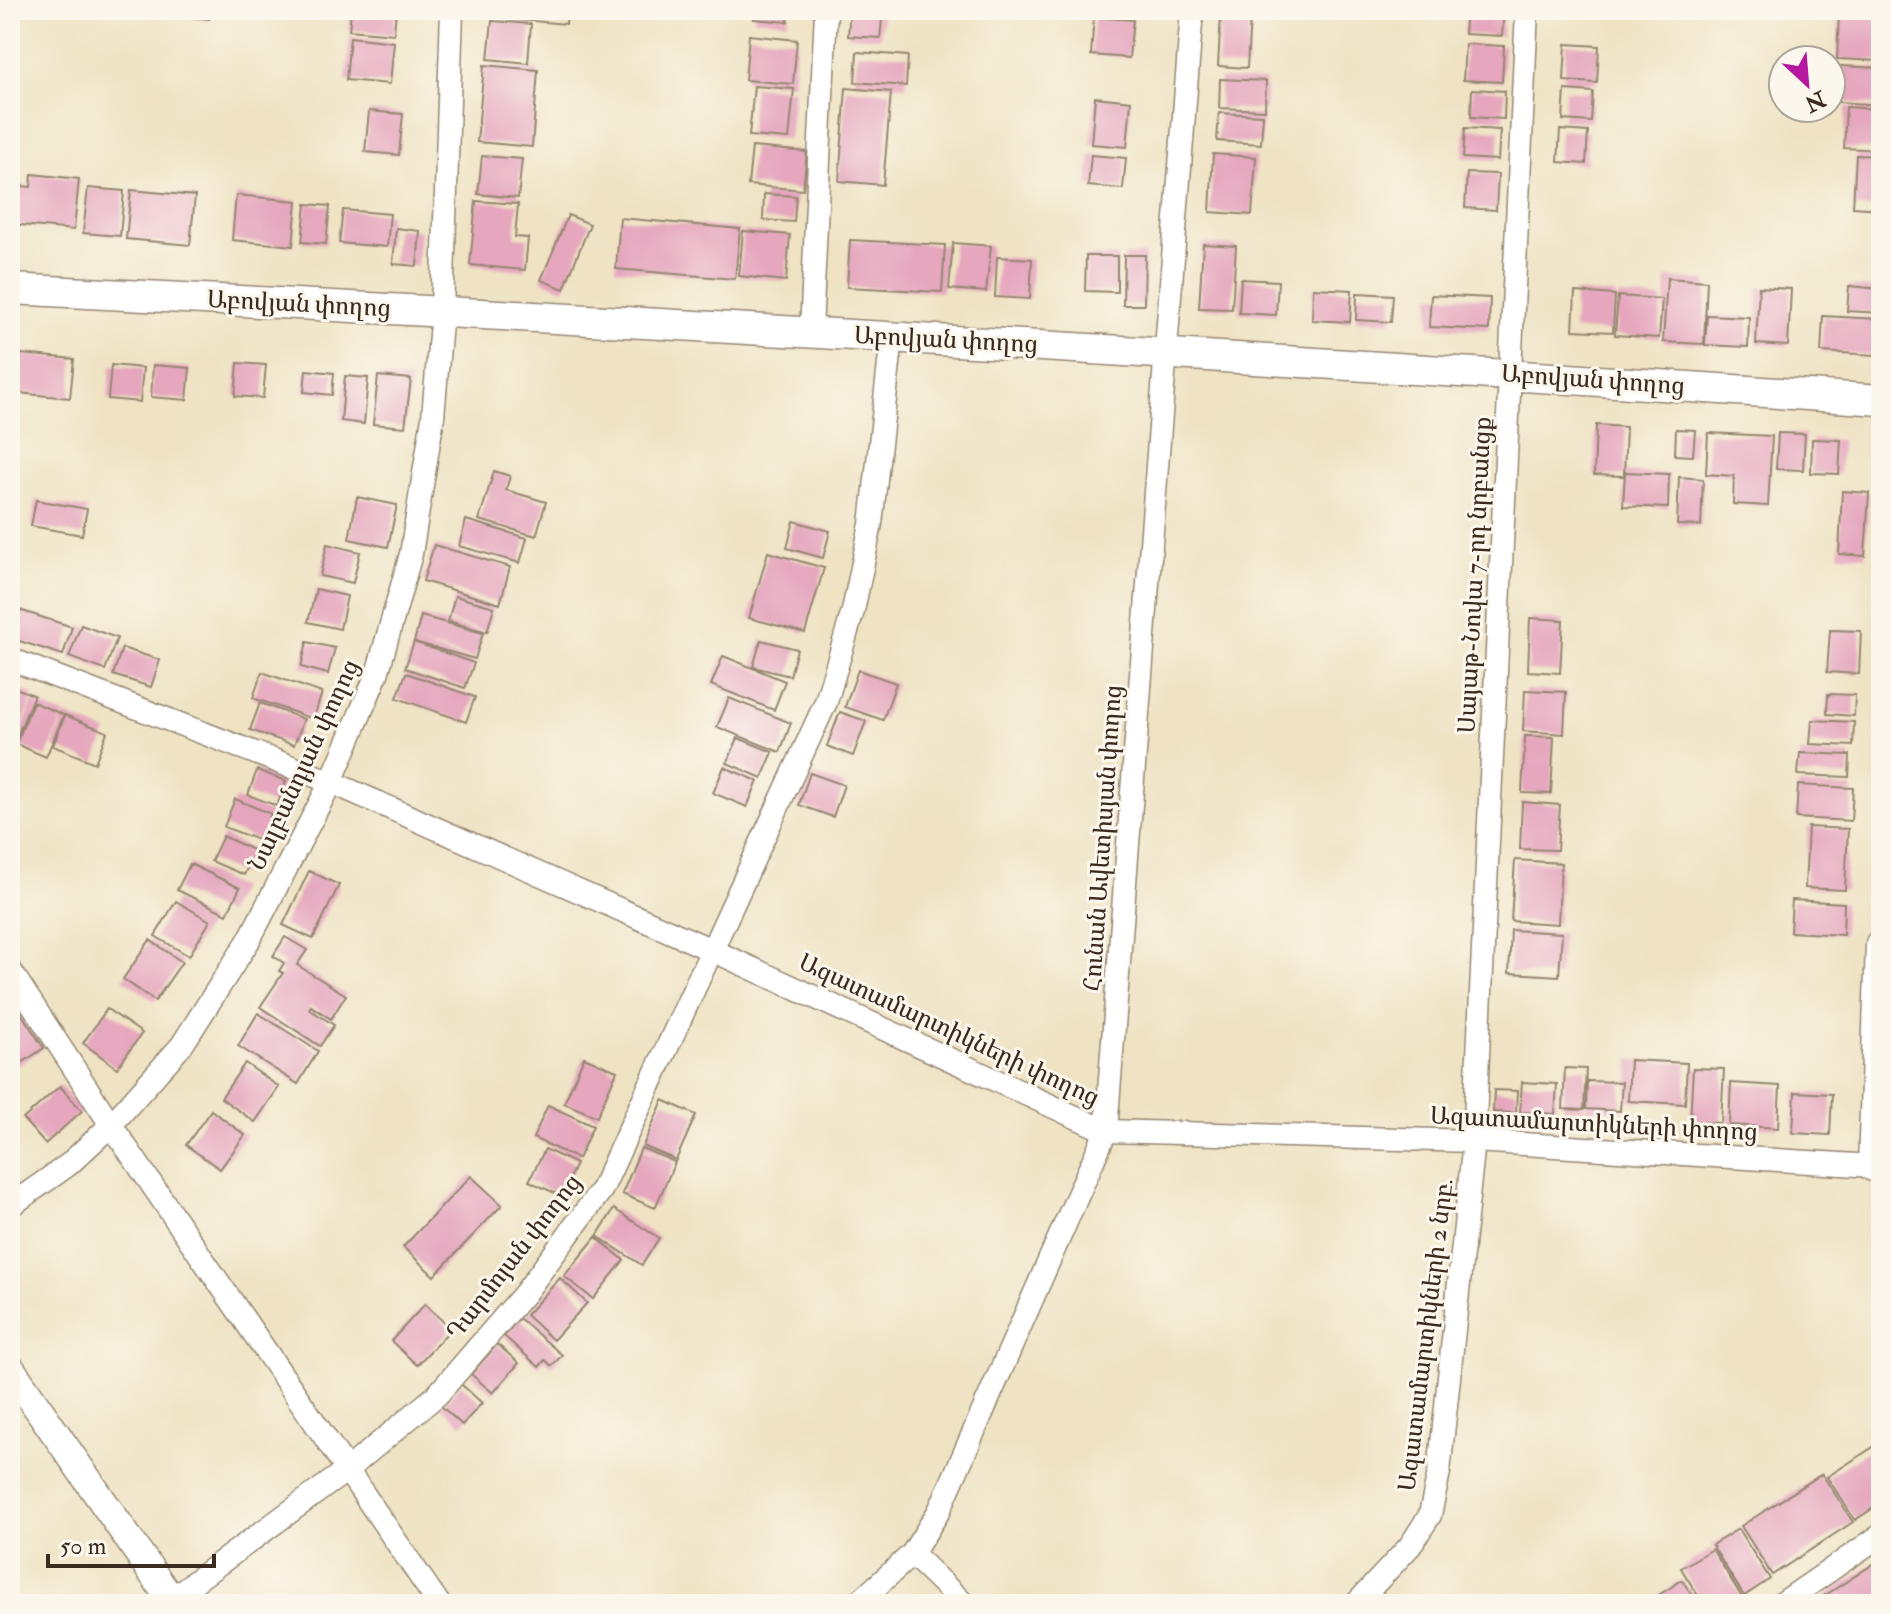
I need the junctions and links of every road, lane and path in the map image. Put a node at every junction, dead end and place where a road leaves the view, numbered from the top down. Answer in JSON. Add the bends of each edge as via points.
{"nodes":[{"id":1,"x":452,"y":10,"type":"edge"},
{"id":2,"x":826,"y":10,"type":"edge"},
{"id":3,"x":1192,"y":10,"type":"edge"},
{"id":4,"x":1527,"y":10,"type":"edge"},
{"id":5,"x":10,"y":289,"type":"edge"},
{"id":6,"x":442,"y":311,"type":"junction"},
{"id":7,"x":811,"y":332,"type":"junction"},
{"id":8,"x":892,"y":337,"type":"junction"},
{"id":9,"x":1166,"y":354,"type":"junction"},
{"id":10,"x":1510,"y":374,"type":"junction"},
{"id":11,"x":1881,"y":400,"type":"edge"},
{"id":12,"x":10,"y":659,"type":"edge"},
{"id":13,"x":331,"y":782,"type":"junction"},
{"id":14,"x":1881,"y":944,"type":"edge"},
{"id":15,"x":714,"y":951,"type":"junction"},
{"id":16,"x":10,"y":970,"type":"edge"},
{"id":17,"x":111,"y":1125,"type":"junction"},
{"id":18,"x":1106,"y":1131,"type":"junction"},
{"id":19,"x":1474,"y":1141,"type":"junction"},
{"id":20,"x":1877,"y":1166,"type":"edge"},
{"id":21,"x":10,"y":1206,"type":"edge"},
{"id":22,"x":10,"y":1368,"type":"edge"},
{"id":23,"x":347,"y":1470,"type":"junction"},
{"id":24,"x":1881,"y":1535,"type":"edge"},
{"id":25,"x":912,"y":1554,"type":"junction"},
{"id":26,"x":169,"y":1602,"type":"edge"},
{"id":27,"x":439,"y":1604,"type":"edge"},
{"id":28,"x":857,"y":1604,"type":"edge"},
{"id":29,"x":964,"y":1604,"type":"edge"},
{"id":30,"x":1356,"y":1604,"type":"edge"},
{"id":31,"x":1781,"y":1604,"type":"edge"}],
"edges":[{"from":1,"to":6,"type":"street","name":"Նալբանդյան փողոց"},
{"from":2,"to":7,"type":"street"},
{"from":3,"to":9,"type":"street","name":"Հունան Ավետիսյան փողոց"},
{"from":4,"to":10,"type":"street","name":"Սայաթ-Նովա 7-րդ նրբանցք"},
{"from":5,"to":6,"type":"main road","name":"Աբովյան փողոց"},
{"from":6,"to":7,"type":"main road","name":"Աբովյան փողոց"},
{"from":6,"to":13,"type":"street","name":"Նալբանդյան փողոց","via":[[433,417],[411,554],[377,674]]},
{"from":7,"to":8,"type":"main road","name":"Աբովյան փողոց"},
{"from":8,"to":9,"type":"main road","name":"Աբովյան փողոց"},
{"from":8,"to":15,"type":"street","name":"Դարմոյան փողոց","via":[[871,524],[853,611],[826,702]]},
{"from":9,"to":10,"type":"main road","name":"Աբովյան փողոց"},
{"from":9,"to":18,"type":"street","name":"Հունան Ավետիսյան փողոց"},
{"from":10,"to":11,"type":"main road","name":"Աբովյան փողոց"},
{"from":10,"to":19,"type":"street","name":"Սայաթ-Նովա 7-րդ նրբանցք"},
{"from":12,"to":13,"type":"street","name":"Ազատամարտիկների փողոց"},
{"from":13,"to":15,"type":"street","name":"Ազատամարտիկների փողոց"},
{"from":13,"to":17,"type":"street","name":"Նալբանդյան փողոց","via":[[249,940],[190,1032]]},
{"from":14,"to":20,"type":"main road"},
{"from":15,"to":18,"type":"street","name":"Ազատամարտիկների փողոց"},
{"from":15,"to":23,"type":"street","name":"Դարմոյան փողոց","via":[[602,1189],[525,1293],[437,1395]]},
{"from":16,"to":17,"type":"street"},
{"from":17,"to":21,"type":"street","name":"Նալբանդյան փողոց","via":[[68,1165]]},
{"from":17,"to":23,"type":"street"},
{"from":18,"to":19,"type":"street","name":"Ազատամարտիկների փողոց"},
{"from":18,"to":25,"type":"street","name":"Հունան Ավետիսյան փողոց","via":[[939,1511]]},
{"from":19,"to":20,"type":"street","name":"Ազատամարտիկների փողոց"},
{"from":19,"to":30,"type":"street","name":"Ազատամարտիկների 2 նրբ.","via":[[1430,1515],[1410,1546]]},
{"from":22,"to":26,"type":"street"},
{"from":23,"to":26,"type":"street","name":"Դարմոյան փողոց"},
{"from":23,"to":27,"type":"street"},
{"from":24,"to":31,"type":"street"},
{"from":25,"to":28,"type":"street","name":"Հունան Ավետիսյան փողոց"},
{"from":25,"to":29,"type":"street"}]}
